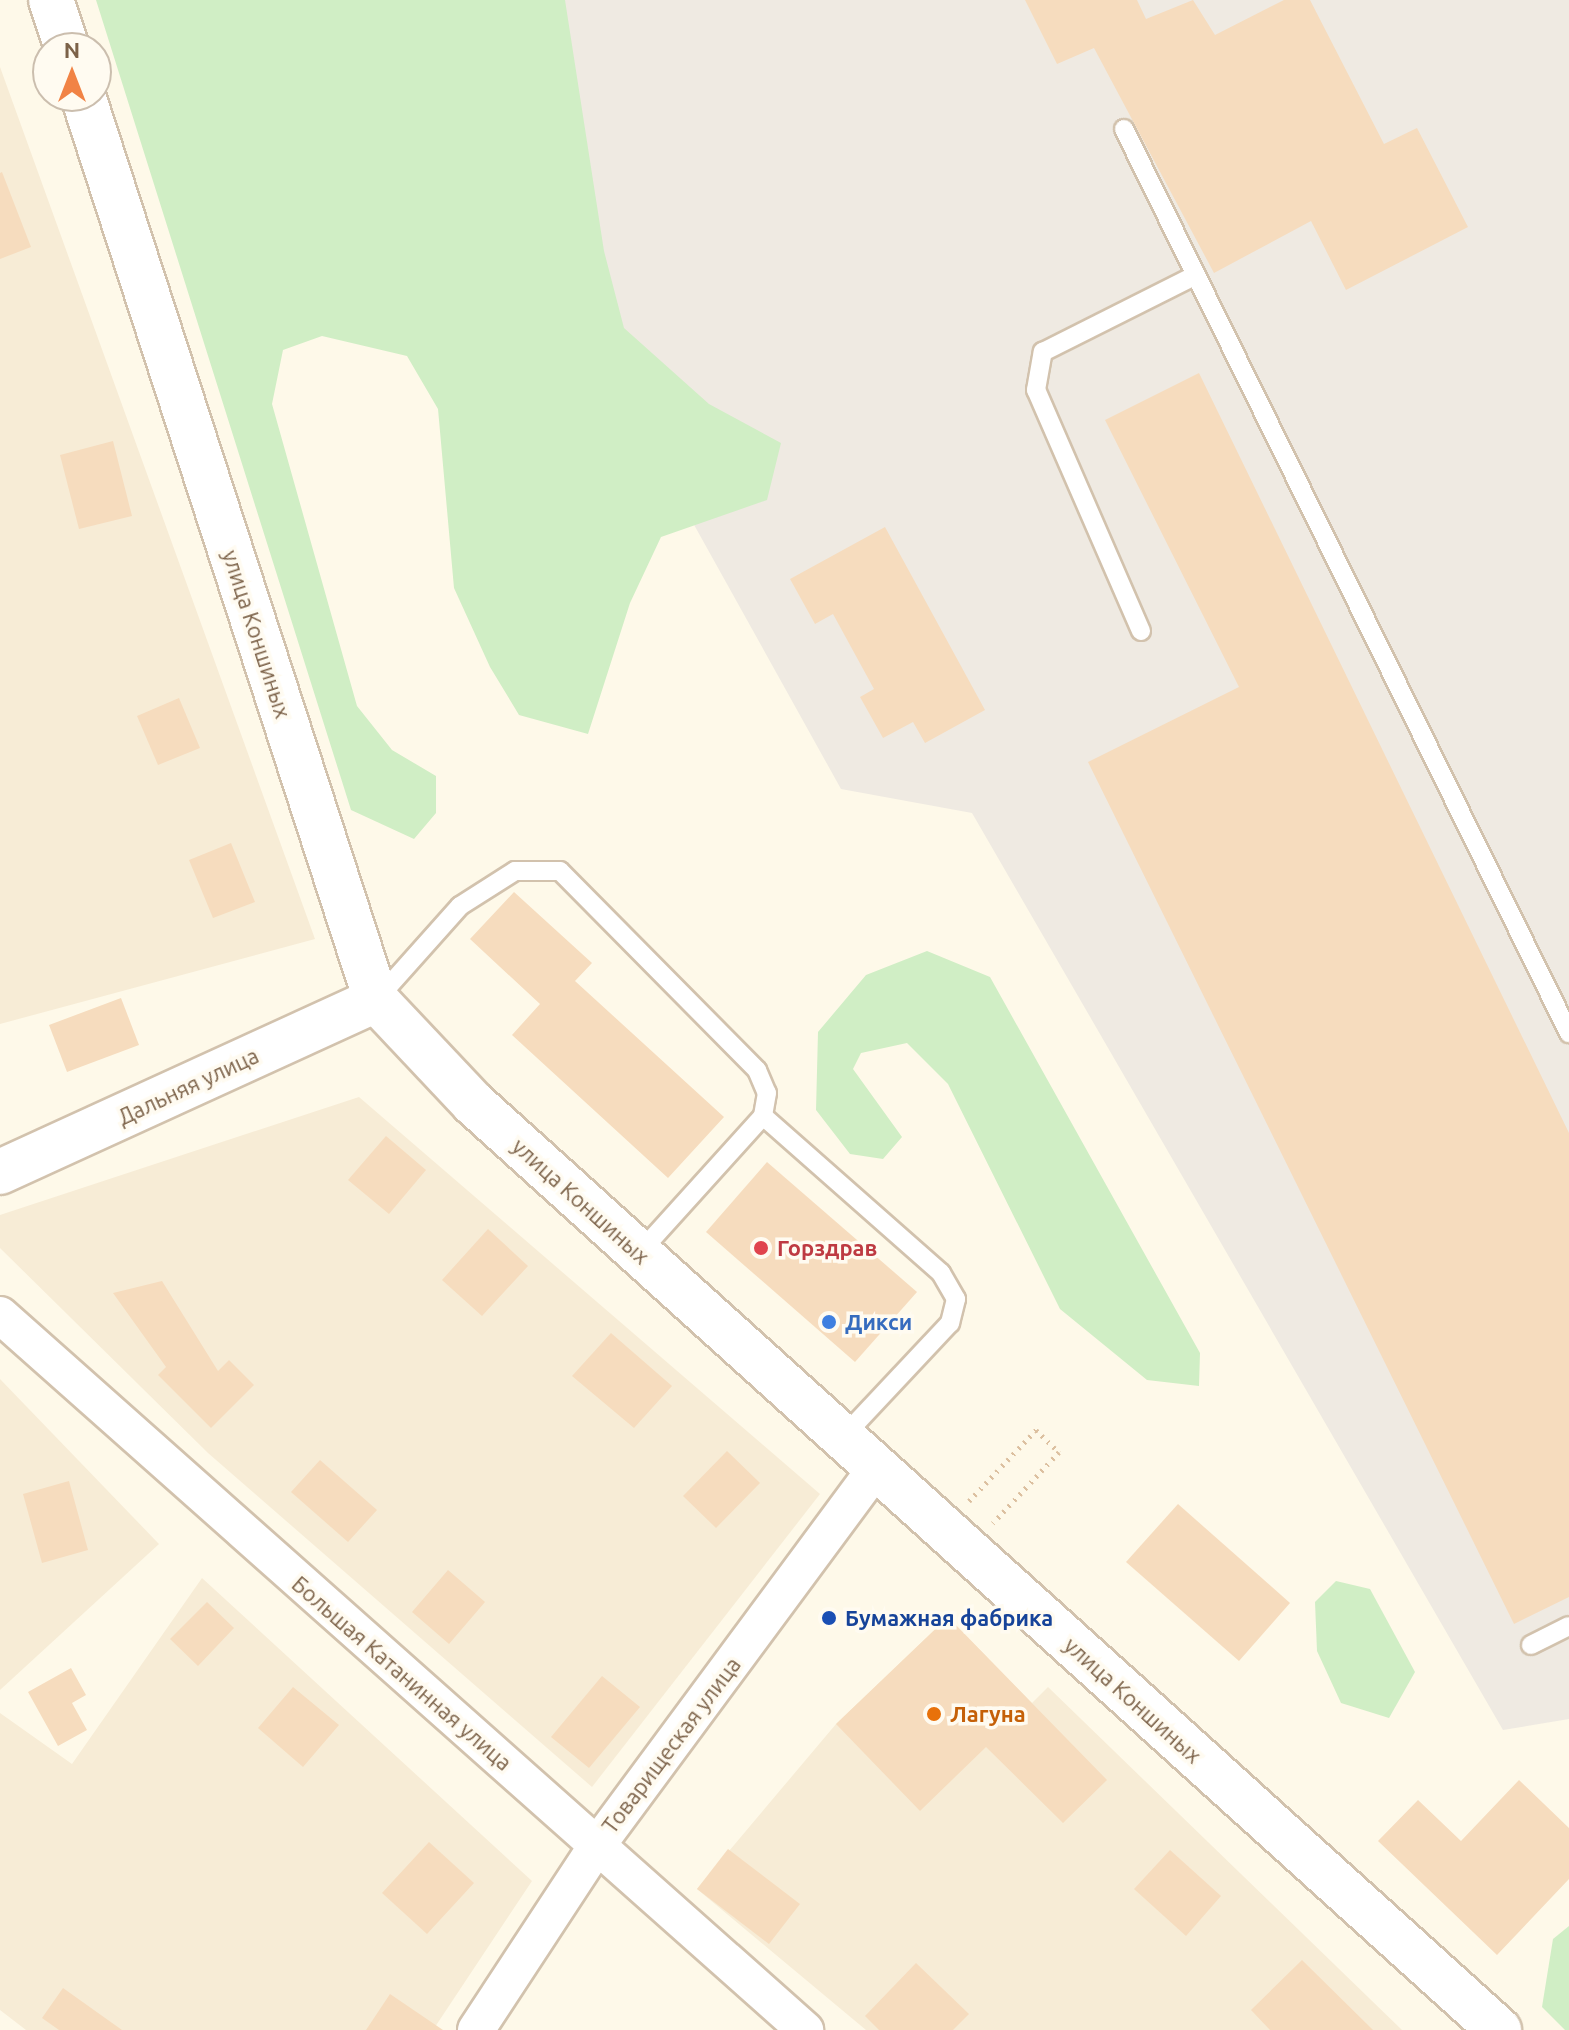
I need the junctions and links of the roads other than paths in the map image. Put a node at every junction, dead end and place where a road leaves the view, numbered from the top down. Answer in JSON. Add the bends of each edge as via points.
{"nodes":[{"id":1,"x":51,"y":0,"type":"edge"},
{"id":2,"x":62,"y":32,"type":"edge"},
{"id":3,"x":88,"y":112,"type":"edge"},
{"id":4,"x":1124,"y":129,"type":"dead end"},
{"id":5,"x":1196,"y":275,"type":"junction"},
{"id":6,"x":1141,"y":631,"type":"dead end"},
{"id":7,"x":376,"y":1000,"type":"junction"},
{"id":8,"x":1569,"y":1033,"type":"edge"},
{"id":9,"x":763,"y":1116,"type":"junction"},
{"id":10,"x":0,"y":1172,"type":"edge"},
{"id":11,"x":639,"y":1253,"type":"junction"},
{"id":12,"x":0,"y":1315,"type":"edge"},
{"id":13,"x":842,"y":1438,"type":"junction"},
{"id":14,"x":876,"y":1468,"type":"junction"},
{"id":15,"x":1569,"y":1626,"type":"edge"},
{"id":16,"x":1531,"y":1645,"type":"dead end"},
{"id":17,"x":598,"y":1844,"type":"junction"},
{"id":18,"x":476,"y":2030,"type":"edge"},
{"id":19,"x":805,"y":2030,"type":"edge"},
{"id":20,"x":1499,"y":2030,"type":"edge"}],
"edges":[{"from":1,"to":2,"type":"main road"},
{"from":3,"to":7,"type":"main road","name":"улица Коншиных"},
{"from":4,"to":5,"type":"lane"},
{"from":5,"to":6,"type":"lane","via":[[1043,352],[1036,390]]},
{"from":5,"to":8,"type":"lane"},
{"from":7,"to":9,"type":"lane","via":[[460,906],[515,871],[560,871],[757,1070],[767,1093]]},
{"from":7,"to":10,"type":"main road","name":"Дальняя улица"},
{"from":7,"to":11,"type":"main road","name":"улица Коншиных","via":[[473,1103]]},
{"from":9,"to":11,"type":"lane"},
{"from":9,"to":13,"type":"lane","via":[[941,1273],[956,1299],[950,1323]]},
{"from":11,"to":13,"type":"main road","name":"улица Коншиных"},
{"from":12,"to":17,"type":"street","name":"Большая Катанинная улица"},
{"from":13,"to":14,"type":"main road","name":"улица Коншиных"},
{"from":14,"to":17,"type":"street","name":"Товарищеская улица"},
{"from":14,"to":20,"type":"main road","name":"улица Коншиных"},
{"from":15,"to":16,"type":"lane"},
{"from":17,"to":18,"type":"street","name":"Товарищеская улица"},
{"from":17,"to":19,"type":"street","name":"Большая Катанинная улица"}]}
